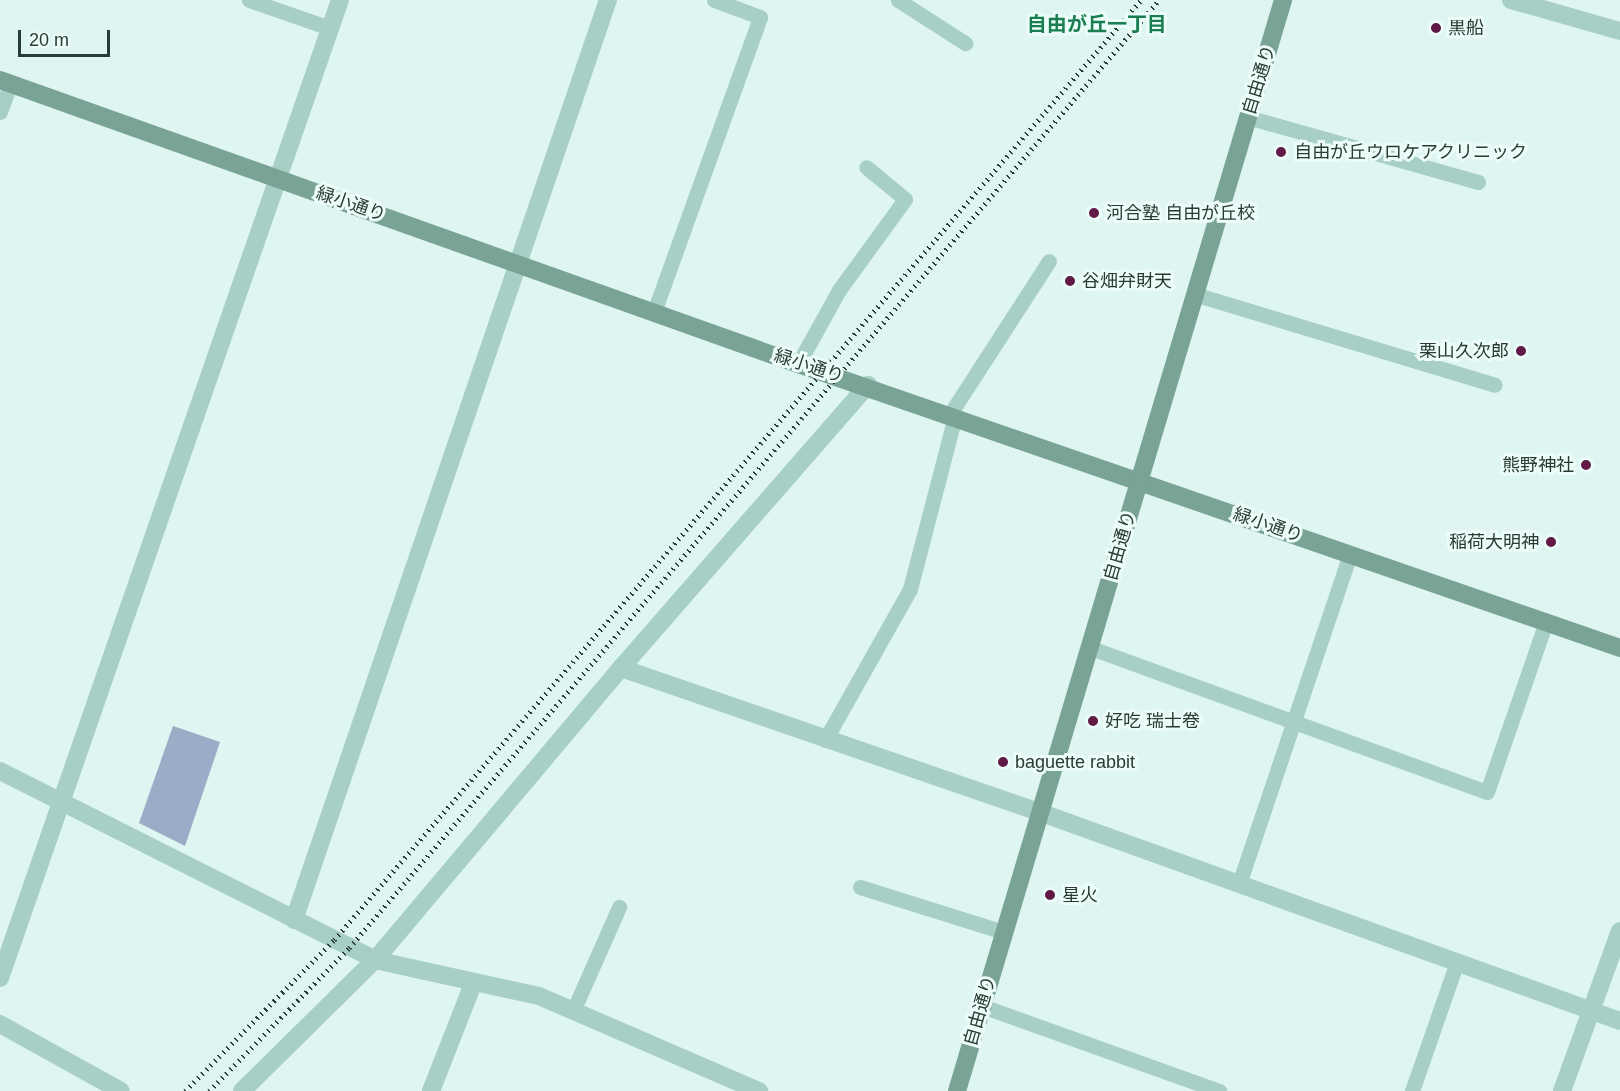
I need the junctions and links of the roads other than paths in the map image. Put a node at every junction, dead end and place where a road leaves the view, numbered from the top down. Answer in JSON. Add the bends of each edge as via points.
{"nodes":[{"id":1,"x":249,"y":0,"type":"edge"},
{"id":2,"x":340,"y":0,"type":"edge"},
{"id":3,"x":608,"y":0,"type":"edge"},
{"id":4,"x":714,"y":0,"type":"edge"},
{"id":5,"x":898,"y":0,"type":"edge"},
{"id":6,"x":1282,"y":0,"type":"edge"},
{"id":7,"x":1519,"y":1,"type":"edge"},
{"id":8,"x":330,"y":28,"type":"junction"},
{"id":9,"x":1620,"y":31,"type":"edge"},
{"id":10,"x":965,"y":43,"type":"dead end"},
{"id":11,"x":5,"y":82,"type":"edge"},
{"id":12,"x":0,"y":112,"type":"edge"},
{"id":13,"x":1247,"y":117,"type":"junction"},
{"id":14,"x":866,"y":167,"type":"dead end"},
{"id":15,"x":278,"y":178,"type":"junction"},
{"id":16,"x":1478,"y":182,"type":"dead end"},
{"id":17,"x":1049,"y":261,"type":"dead end"},
{"id":18,"x":519,"y":262,"type":"junction"},
{"id":19,"x":1194,"y":294,"type":"junction"},
{"id":20,"x":654,"y":312,"type":"junction"},
{"id":21,"x":798,"y":364,"type":"junction"},
{"id":22,"x":868,"y":385,"type":"junction"},
{"id":23,"x":1495,"y":385,"type":"dead end"},
{"id":24,"x":953,"y":415,"type":"junction"},
{"id":25,"x":1138,"y":479,"type":"junction"},
{"id":26,"x":1350,"y":554,"type":"junction"},
{"id":27,"x":1546,"y":622,"type":"junction"},
{"id":28,"x":1091,"y":648,"type":"junction"},
{"id":29,"x":1620,"y":648,"type":"edge"},
{"id":30,"x":621,"y":668,"type":"junction"},
{"id":31,"x":1293,"y":725,"type":"junction"},
{"id":32,"x":825,"y":740,"type":"junction"},
{"id":33,"x":0,"y":771,"type":"edge"},
{"id":34,"x":61,"y":802,"type":"junction"},
{"id":35,"x":1039,"y":812,"type":"junction"},
{"id":36,"x":1239,"y":884,"type":"junction"},
{"id":37,"x":860,"y":887,"type":"dead end"},
{"id":38,"x":619,"y":908,"type":"dead end"},
{"id":39,"x":294,"y":920,"type":"junction"},
{"id":40,"x":1620,"y":931,"type":"edge"},
{"id":41,"x":1004,"y":932,"type":"junction"},
{"id":42,"x":375,"y":960,"type":"junction"},
{"id":43,"x":1457,"y":962,"type":"junction"},
{"id":44,"x":0,"y":978,"type":"edge"},
{"id":45,"x":473,"y":984,"type":"junction"},
{"id":46,"x":982,"y":1006,"type":"junction"},
{"id":47,"x":1591,"y":1010,"type":"junction"},
{"id":48,"x":573,"y":1011,"type":"junction"},
{"id":49,"x":1620,"y":1021,"type":"edge"},
{"id":50,"x":0,"y":1024,"type":"edge"},
{"id":51,"x":121,"y":1091,"type":"edge"},
{"id":52,"x":242,"y":1091,"type":"edge"},
{"id":53,"x":431,"y":1091,"type":"edge"},
{"id":54,"x":759,"y":1091,"type":"edge"},
{"id":55,"x":957,"y":1091,"type":"edge"},
{"id":56,"x":1219,"y":1091,"type":"edge"},
{"id":57,"x":1412,"y":1091,"type":"edge"},
{"id":58,"x":1562,"y":1091,"type":"edge"}],
"edges":[{"from":1,"to":8,"type":"lane"},
{"from":2,"to":8,"type":"street"},
{"from":3,"to":18,"type":"street"},
{"from":4,"to":20,"type":"lane","via":[[760,16]]},
{"from":5,"to":10,"type":"lane"},
{"from":6,"to":13,"type":"street","name":"自由通り"},
{"from":7,"to":9,"type":"street"},
{"from":8,"to":15,"type":"street"},
{"from":11,"to":12,"type":"lane"},
{"from":11,"to":15,"type":"street","name":"緑小通り"},
{"from":13,"to":16,"type":"lane"},
{"from":13,"to":19,"type":"street","name":"自由通り"},
{"from":14,"to":21,"type":"lane","via":[[905,199],[839,290]]},
{"from":15,"to":18,"type":"street","name":"緑小通り"},
{"from":15,"to":34,"type":"street"},
{"from":17,"to":24,"type":"lane"},
{"from":18,"to":20,"type":"street","name":"緑小通り"},
{"from":18,"to":39,"type":"street"},
{"from":19,"to":23,"type":"lane"},
{"from":19,"to":25,"type":"street","name":"自由通り"},
{"from":20,"to":21,"type":"street","name":"緑小通り"},
{"from":21,"to":22,"type":"street","name":"緑小通り"},
{"from":22,"to":24,"type":"street","name":"緑小通り"},
{"from":22,"to":30,"type":"street"},
{"from":24,"to":25,"type":"street","name":"緑小通り"},
{"from":24,"to":32,"type":"lane","via":[[910,589]]},
{"from":25,"to":26,"type":"street","name":"緑小通り"},
{"from":25,"to":28,"type":"street","name":"自由通り"},
{"from":26,"to":27,"type":"street","name":"緑小通り"},
{"from":26,"to":31,"type":"lane"},
{"from":27,"to":29,"type":"street","name":"緑小通り"},
{"from":27,"to":31,"type":"lane","via":[[1486,792]]},
{"from":28,"to":31,"type":"lane"},
{"from":28,"to":35,"type":"street","name":"自由通り"},
{"from":30,"to":32,"type":"street"},
{"from":30,"to":42,"type":"street"},
{"from":31,"to":36,"type":"lane"},
{"from":32,"to":35,"type":"street"},
{"from":33,"to":34,"type":"street"},
{"from":34,"to":39,"type":"street"},
{"from":34,"to":44,"type":"street"},
{"from":35,"to":36,"type":"street"},
{"from":35,"to":41,"type":"street","name":"自由通り"},
{"from":36,"to":43,"type":"street"},
{"from":37,"to":41,"type":"lane"},
{"from":38,"to":48,"type":"lane"},
{"from":39,"to":42,"type":"street"},
{"from":40,"to":47,"type":"street"},
{"from":41,"to":46,"type":"street","name":"自由通り"},
{"from":42,"to":45,"type":"street"},
{"from":42,"to":52,"type":"street"},
{"from":43,"to":47,"type":"street"},
{"from":43,"to":57,"type":"lane"},
{"from":45,"to":48,"type":"street","via":[[539,996]]},
{"from":45,"to":53,"type":"street"},
{"from":46,"to":55,"type":"street","name":"自由通り"},
{"from":46,"to":56,"type":"lane"},
{"from":47,"to":49,"type":"street"},
{"from":47,"to":58,"type":"street"},
{"from":48,"to":54,"type":"street"},
{"from":50,"to":51,"type":"street"}]}
